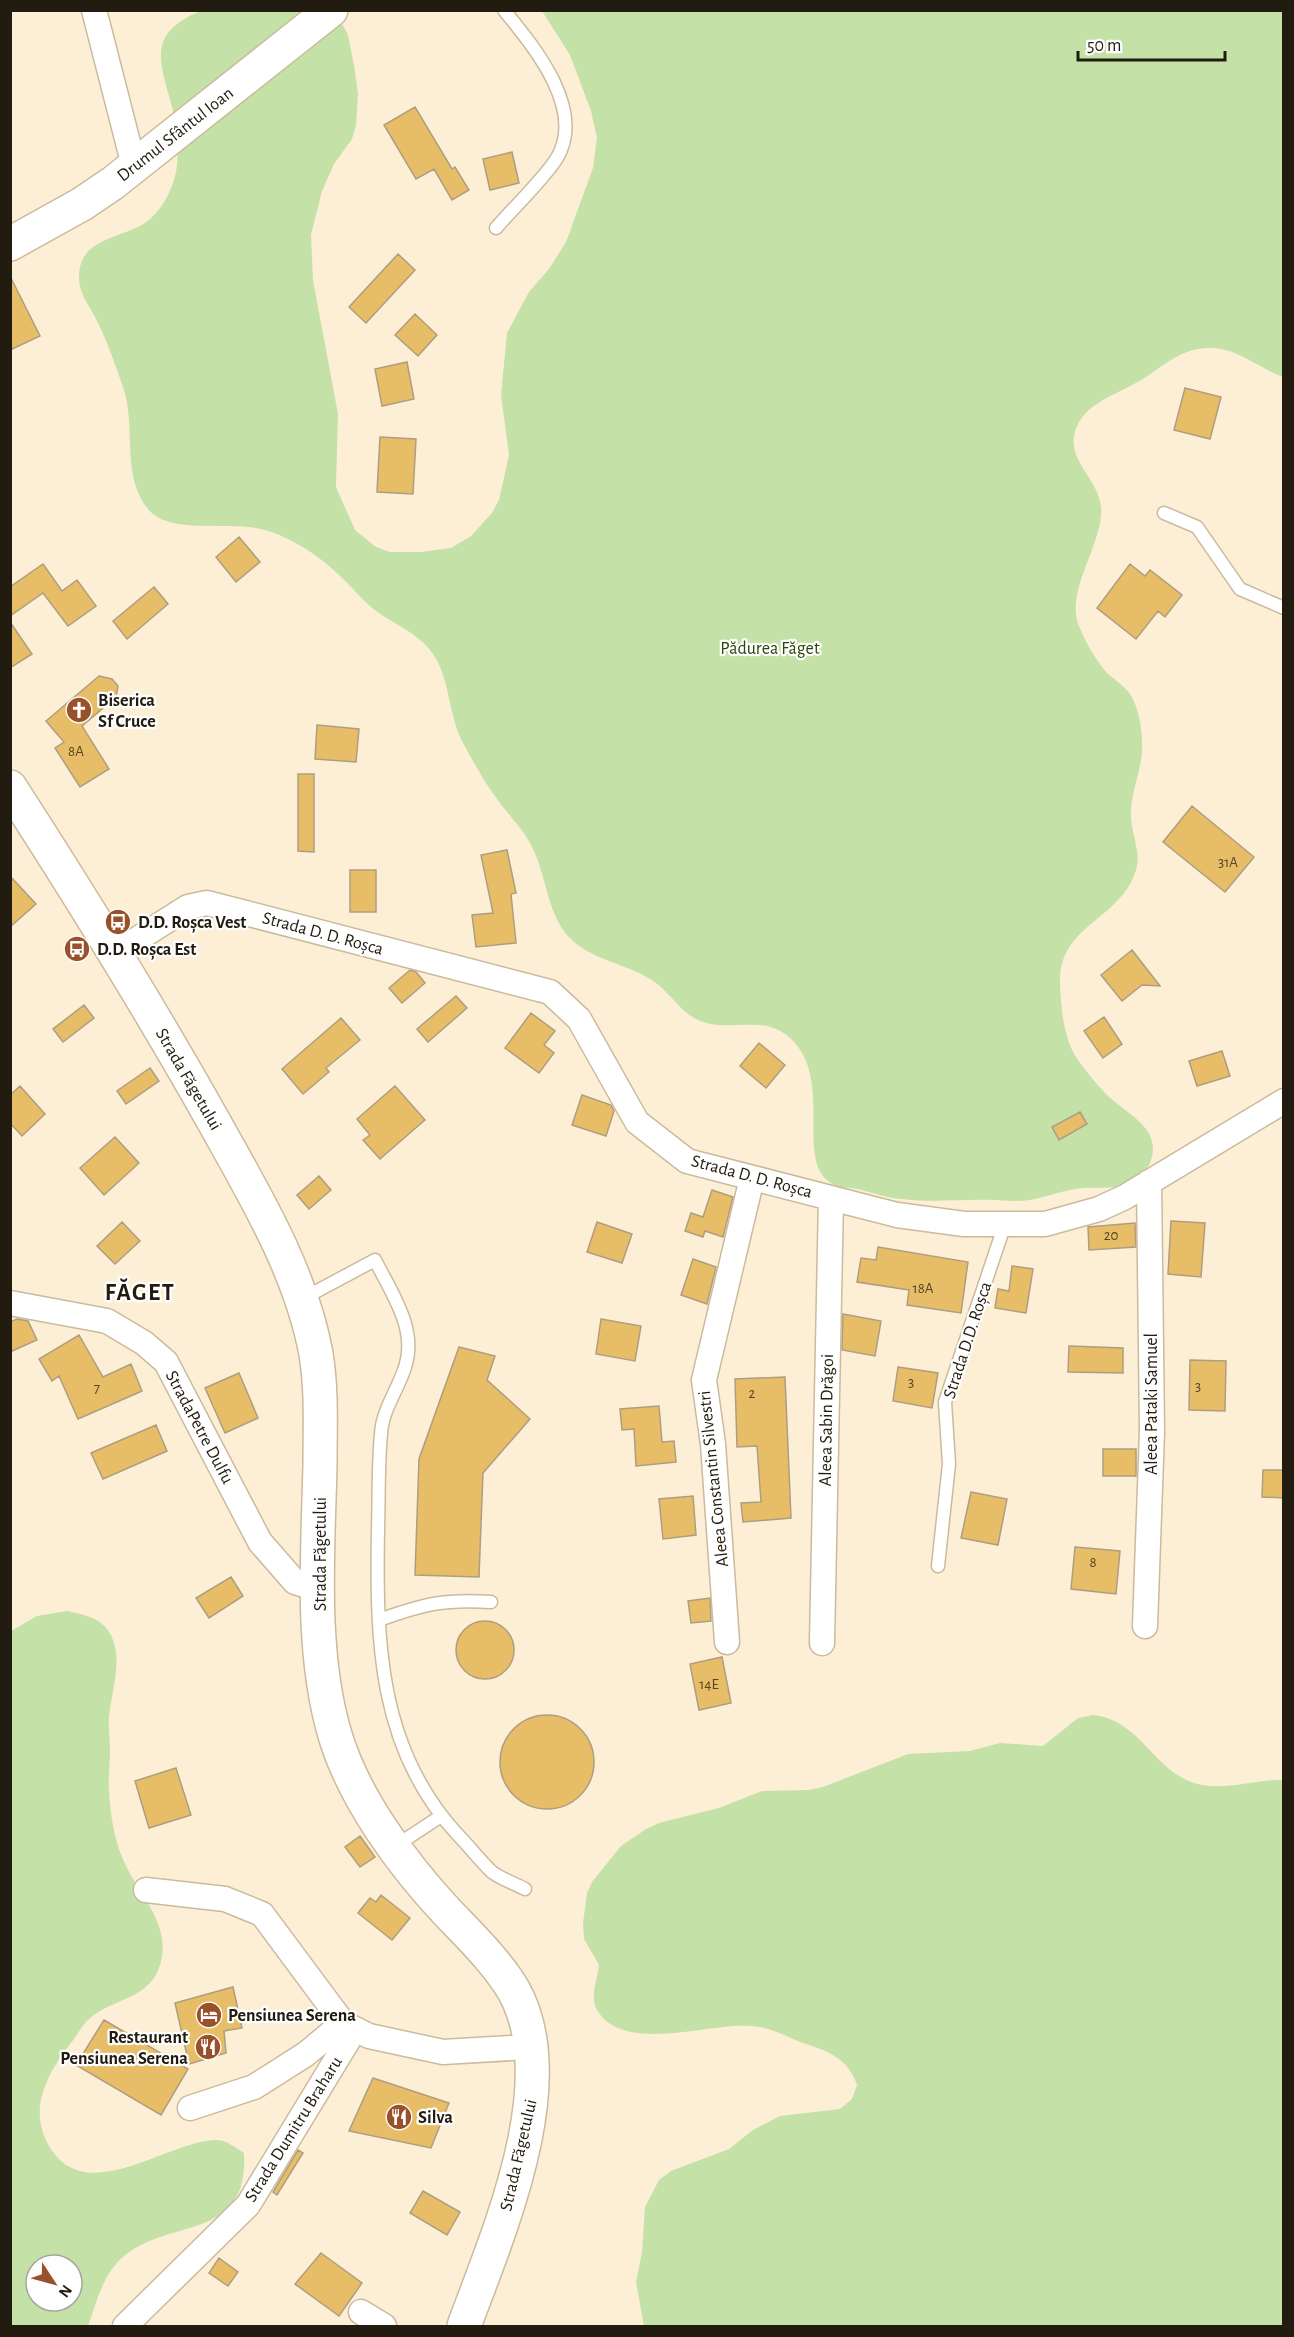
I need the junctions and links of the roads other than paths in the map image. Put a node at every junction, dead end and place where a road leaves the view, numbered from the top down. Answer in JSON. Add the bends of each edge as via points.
{"nodes":[{"id":1,"x":94,"y":10,"type":"edge"},
{"id":2,"x":331,"y":10,"type":"edge"},
{"id":3,"x":504,"y":10,"type":"edge"},
{"id":4,"x":134,"y":166,"type":"junction"},
{"id":5,"x":496,"y":228,"type":"dead end"},
{"id":6,"x":10,"y":244,"type":"edge"},
{"id":7,"x":1164,"y":513,"type":"dead end"},
{"id":8,"x":1284,"y":608,"type":"edge"},
{"id":9,"x":10,"y":788,"type":"edge"},
{"id":10,"x":114,"y":954,"type":"junction"},
{"id":11,"x":1284,"y":1101,"type":"edge"},
{"id":12,"x":752,"y":1178,"type":"junction"},
{"id":13,"x":1149,"y":1182,"type":"junction"},
{"id":14,"x":831,"y":1198,"type":"junction"},
{"id":15,"x":1005,"y":1224,"type":"junction"},
{"id":16,"x":300,"y":1300,"type":"junction"},
{"id":17,"x":10,"y":1303,"type":"edge"},
{"id":18,"x":938,"y":1566,"type":"dead end"},
{"id":19,"x":318,"y":1589,"type":"junction"},
{"id":20,"x":491,"y":1602,"type":"dead end"},
{"id":21,"x":379,"y":1620,"type":"junction"},
{"id":22,"x":1145,"y":1626,"type":"dead end"},
{"id":23,"x":727,"y":1642,"type":"dead end"},
{"id":24,"x":822,"y":1643,"type":"dead end"},
{"id":25,"x":441,"y":1816,"type":"junction"},
{"id":26,"x":394,"y":1847,"type":"junction"},
{"id":27,"x":525,"y":1888,"type":"dead end"},
{"id":28,"x":146,"y":1890,"type":"dead end"},
{"id":29,"x":349,"y":2026,"type":"junction"},
{"id":30,"x":529,"y":2047,"type":"junction"},
{"id":31,"x":190,"y":2108,"type":"dead end"},
{"id":32,"x":361,"y":2312,"type":"dead end"},
{"id":33,"x":125,"y":2326,"type":"edge"},
{"id":34,"x":384,"y":2326,"type":"edge"},
{"id":35,"x":464,"y":2326,"type":"edge"}],
"edges":[{"from":1,"to":4,"type":"street"},
{"from":2,"to":4,"type":"main road","name":"Drumul Sfântul Ioan"},
{"from":3,"to":5,"type":"lane","via":[[551,79],[565,111],[567,133],[557,158]]},
{"from":4,"to":6,"type":"main road","name":"Drumul Sfântul Ioan","via":[[82,204]]},
{"from":7,"to":8,"type":"lane","via":[[1197,527],[1240,589]]},
{"from":9,"to":10,"type":"main road","name":"Strada Făgetului"},
{"from":10,"to":12,"type":"street","name":"Strada D. D. Roșca","via":[[188,907],[207,903],[550,992],[579,1019],[637,1122],[687,1161]]},
{"from":10,"to":16,"type":"main road","name":"Strada Făgetului","via":[[257,1199]]},
{"from":11,"to":13,"type":"street","name":"Strada D. D. Roșca"},
{"from":12,"to":14,"type":"street","name":"Strada D. D. Roșca"},
{"from":12,"to":23,"type":"street","name":"Aleea Constantin Silvestri","via":[[704,1380],[713,1444]]},
{"from":13,"to":15,"type":"street","name":"Strada D. D. Roșca","via":[[1099,1209],[1045,1224]]},
{"from":13,"to":22,"type":"street","name":"Aleea Pataki Samuel","via":[[1152,1431]]},
{"from":14,"to":15,"type":"street","name":"Strada D. D. Roșca","via":[[897,1215],[964,1224]]},
{"from":14,"to":24,"type":"street","name":"Aleea Sabin Drăgoi"},
{"from":15,"to":18,"type":"lane","name":"Strada D.D. Roșca","via":[[945,1402],[949,1464]]},
{"from":16,"to":19,"type":"main road","name":"Strada Făgetului","via":[[316,1354],[319,1384]]},
{"from":16,"to":21,"type":"lane","via":[[375,1260],[407,1323],[405,1369],[393,1390],[381,1431]]},
{"from":17,"to":19,"type":"street","name":"StradaPetre Dulfu","via":[[107,1321],[144,1343],[166,1362],[260,1542],[296,1582]]},
{"from":19,"to":26,"type":"main road","name":"Strada Făgetului","via":[[324,1697],[337,1742],[374,1817]]},
{"from":20,"to":21,"type":"lane","via":[[453,1600],[417,1606]]},
{"from":21,"to":25,"type":"lane","via":[[390,1713],[408,1763]]},
{"from":25,"to":26,"type":"lane"},
{"from":25,"to":27,"type":"lane","via":[[494,1873]]},
{"from":26,"to":30,"type":"main road","name":"Strada Făgetului","via":[[423,1886],[484,1951],[514,1992]]},
{"from":28,"to":29,"type":"street","via":[[225,1899],[262,1914]]},
{"from":29,"to":30,"type":"street","via":[[369,2036],[442,2052]]},
{"from":29,"to":31,"type":"street","name":"Strada Dumitru Braharu","via":[[254,2087]]},
{"from":29,"to":33,"type":"street","name":"Strada Dumitru Braharu","via":[[248,2205]]},
{"from":30,"to":35,"type":"main road","name":"Strada Făgetului","via":[[533,2083],[521,2155]]},
{"from":32,"to":34,"type":"street"}]}
